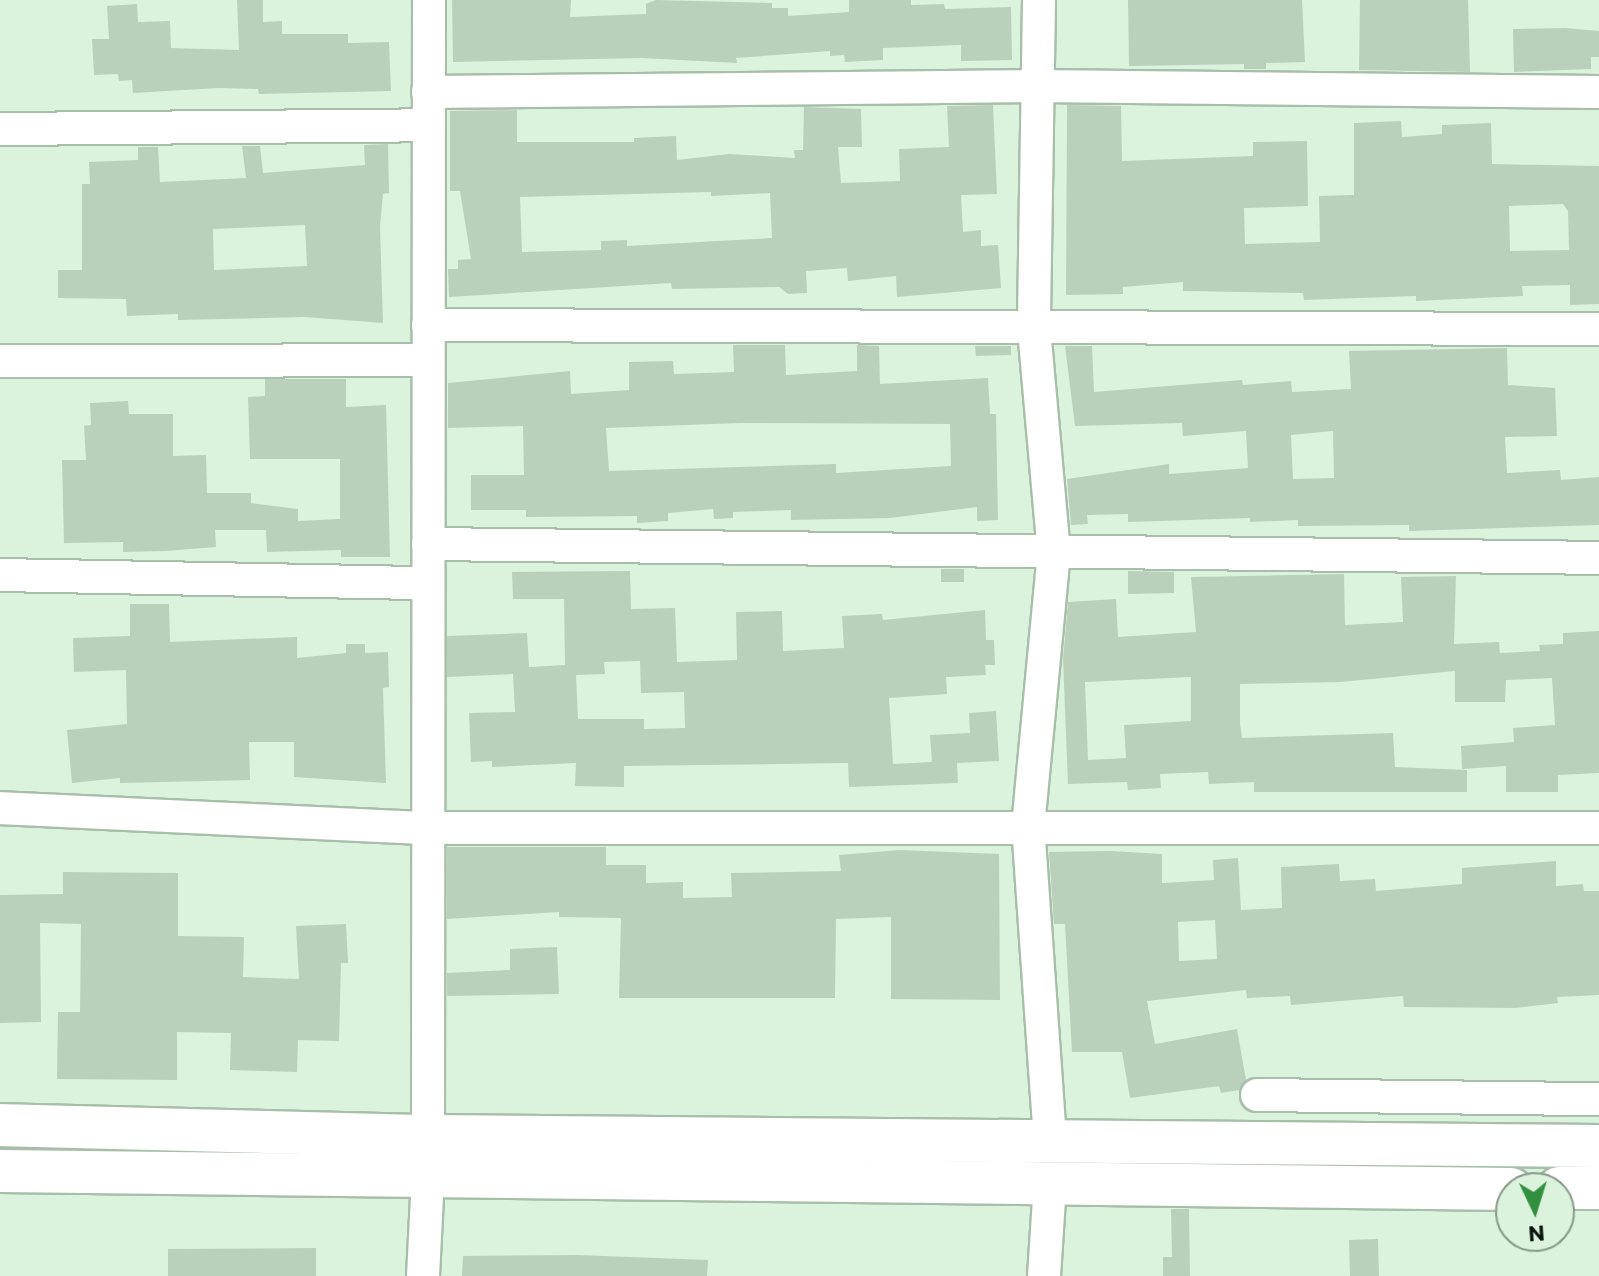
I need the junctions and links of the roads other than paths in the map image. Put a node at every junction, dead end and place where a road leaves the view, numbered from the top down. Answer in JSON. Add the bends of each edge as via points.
{"nodes":[{"id":1,"x":429,"y":0,"type":"edge"},
{"id":2,"x":1039,"y":0,"type":"edge"},
{"id":3,"x":1037,"y":86,"type":"junction"},
{"id":4,"x":428,"y":92,"type":"junction"},
{"id":5,"x":1599,"y":92,"type":"edge"},
{"id":6,"x":428,"y":125,"type":"junction"},
{"id":7,"x":0,"y":129,"type":"edge"},
{"id":8,"x":428,"y":325,"type":"junction"},
{"id":9,"x":1034,"y":329,"type":"junction"},
{"id":10,"x":1599,"y":329,"type":"edge"},
{"id":11,"x":428,"y":360,"type":"junction"},
{"id":12,"x":0,"y":361,"type":"edge"},
{"id":13,"x":428,"y":544,"type":"junction"},
{"id":14,"x":1054,"y":552,"type":"junction"},
{"id":15,"x":1599,"y":558,"type":"edge"},
{"id":16,"x":0,"y":575,"type":"edge"},
{"id":17,"x":428,"y":583,"type":"junction"},
{"id":18,"x":0,"y":808,"type":"edge"},
{"id":19,"x":1028,"y":825,"type":"junction"},
{"id":20,"x":428,"y":828,"type":"junction"},
{"id":21,"x":1599,"y":828,"type":"edge"},
{"id":22,"x":1257,"y":1095,"type":"dead end"},
{"id":23,"x":1599,"y":1099,"type":"edge"},
{"id":24,"x":0,"y":1125,"type":"edge"},
{"id":25,"x":428,"y":1136,"type":"junction"},
{"id":26,"x":1050,"y":1141,"type":"junction"},
{"id":27,"x":1599,"y":1146,"type":"edge"},
{"id":28,"x":1363,"y":1147,"type":"junction"},
{"id":29,"x":1252,"y":1163,"type":"junction"},
{"id":30,"x":0,"y":1171,"type":"edge"},
{"id":31,"x":428,"y":1178,"type":"junction"},
{"id":32,"x":1050,"y":1183,"type":"junction"},
{"id":33,"x":1575,"y":1188,"type":"edge"},
{"id":34,"x":1599,"y":1188,"type":"edge"},
{"id":35,"x":1359,"y":1189,"type":"junction"},
{"id":36,"x":1495,"y":1189,"type":"edge"},
{"id":37,"x":423,"y":1276,"type":"edge"},
{"id":38,"x":1044,"y":1276,"type":"edge"}],
"edges":[{"from":1,"to":4,"type":"street"},
{"from":2,"to":3,"type":"street"},
{"from":3,"to":4,"type":"street"},
{"from":3,"to":5,"type":"street"},
{"from":3,"to":9,"type":"street"},
{"from":4,"to":6,"type":"street"},
{"from":6,"to":7,"type":"street"},
{"from":6,"to":8,"type":"street"},
{"from":8,"to":9,"type":"street"},
{"from":8,"to":11,"type":"street"},
{"from":9,"to":10,"type":"street"},
{"from":9,"to":14,"type":"street"},
{"from":11,"to":12,"type":"street"},
{"from":11,"to":13,"type":"street"},
{"from":13,"to":14,"type":"street"},
{"from":13,"to":17,"type":"street"},
{"from":14,"to":15,"type":"street"},
{"from":14,"to":19,"type":"street"},
{"from":16,"to":17,"type":"street"},
{"from":17,"to":20,"type":"street"},
{"from":18,"to":20,"type":"street"},
{"from":19,"to":20,"type":"street"},
{"from":19,"to":21,"type":"street"},
{"from":19,"to":26,"type":"street"},
{"from":20,"to":25,"type":"street"},
{"from":22,"to":23,"type":"street"},
{"from":24,"to":25,"type":"main road"},
{"from":25,"to":26,"type":"main road"},
{"from":26,"to":29,"type":"main road"},
{"from":27,"to":28,"type":"main road"},
{"from":28,"to":29,"type":"main road"},
{"from":28,"to":35,"type":"main road","via":[[1356,1167]]},
{"from":29,"to":32,"type":"main road"},
{"from":29,"to":35,"type":"main road"},
{"from":30,"to":31,"type":"main road"},
{"from":31,"to":32,"type":"main road"},
{"from":31,"to":37,"type":"street"},
{"from":32,"to":38,"type":"street"},
{"from":33,"to":34,"type":"main road"},
{"from":35,"to":36,"type":"main road"}]}
